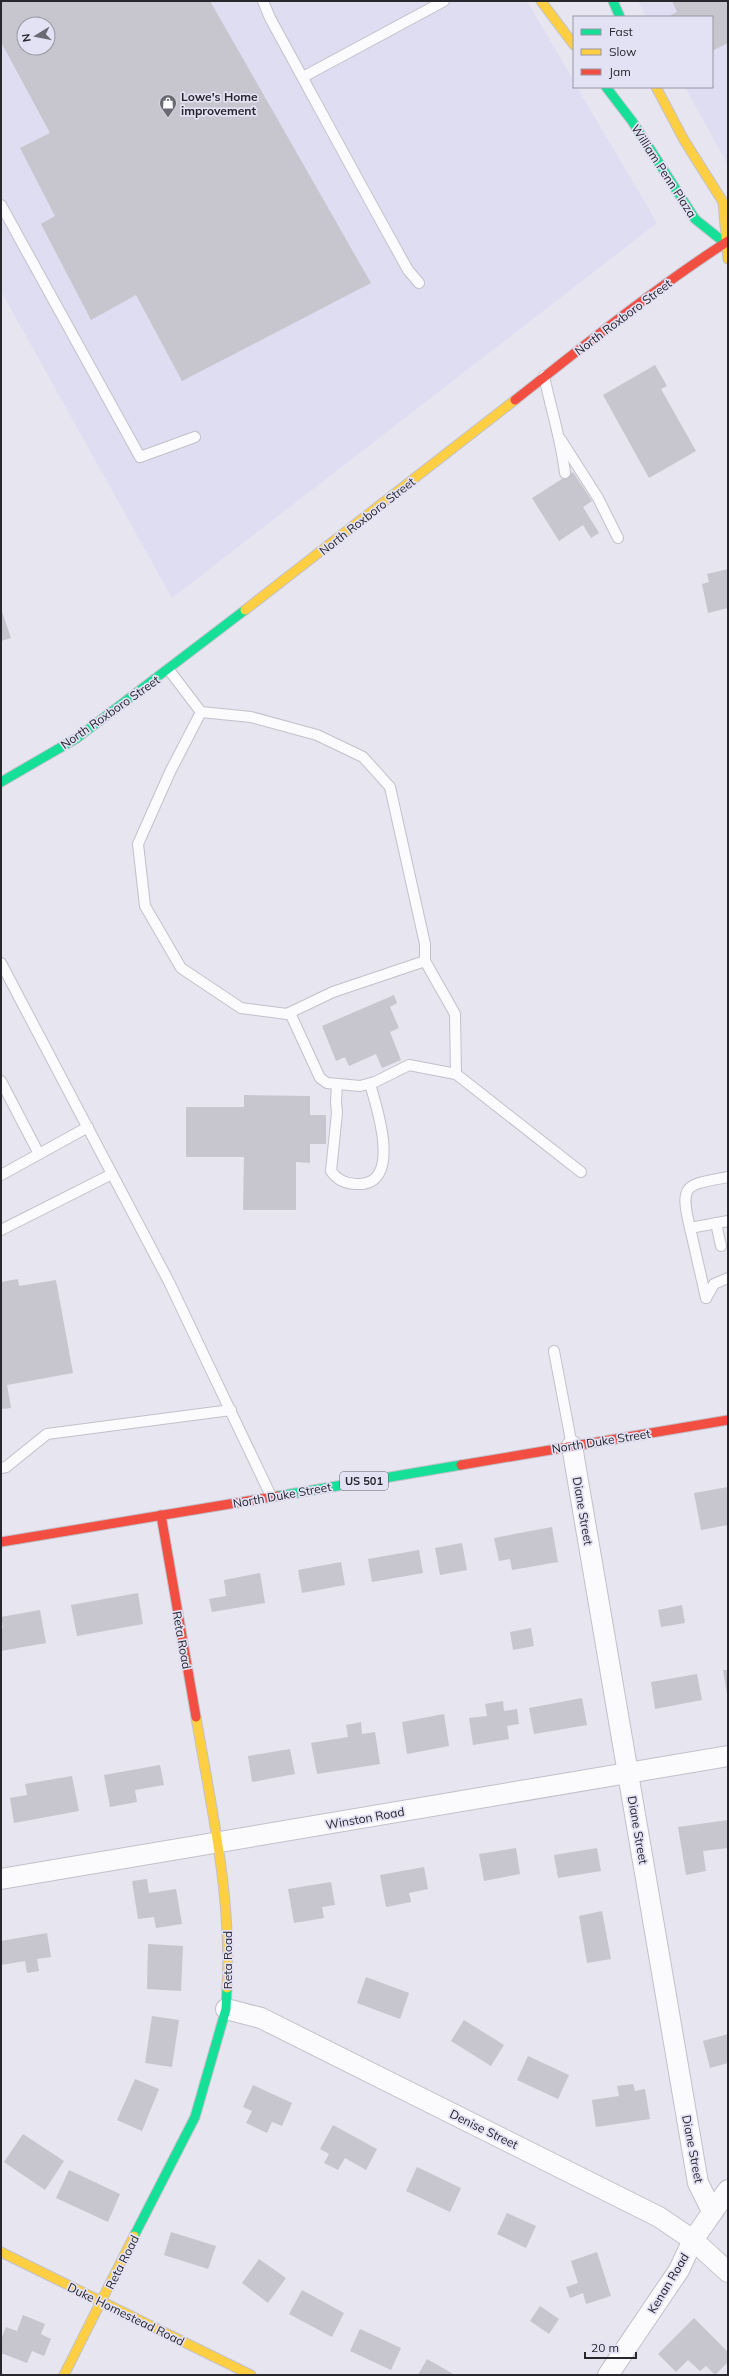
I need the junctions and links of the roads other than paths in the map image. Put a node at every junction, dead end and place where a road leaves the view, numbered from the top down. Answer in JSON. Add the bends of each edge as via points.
{"nodes":[{"id":1,"x":263,"y":1,"type":"edge"},
{"id":2,"x":444,"y":1,"type":"edge"},
{"id":3,"x":541,"y":1,"type":"edge"},
{"id":4,"x":613,"y":1,"type":"edge"},
{"id":5,"x":620,"y":16,"type":"edge"},
{"id":6,"x":573,"y":44,"type":"edge"},
{"id":7,"x":303,"y":78,"type":"junction"},
{"id":8,"x":607,"y":88,"type":"edge"},
{"id":9,"x":657,"y":88,"type":"edge"},
{"id":10,"x":1,"y":205,"type":"edge"},
{"id":11,"x":727,"y":242,"type":"edge"},
{"id":12,"x":728,"y":259,"type":"edge"},
{"id":13,"x":419,"y":283,"type":"dead end"},
{"id":14,"x":544,"y":376,"type":"junction"},
{"id":15,"x":195,"y":437,"type":"dead end"},
{"id":16,"x":561,"y":440,"type":"junction"},
{"id":17,"x":565,"y":473,"type":"dead end"},
{"id":18,"x":618,"y":538,"type":"dead end"},
{"id":19,"x":169,"y":670,"type":"junction"},
{"id":20,"x":201,"y":712,"type":"junction"},
{"id":21,"x":1,"y":782,"type":"edge"},
{"id":22,"x":425,"y":960,"type":"junction"},
{"id":23,"x":1,"y":963,"type":"edge"},
{"id":24,"x":290,"y":1013,"type":"junction"},
{"id":25,"x":456,"y":1074,"type":"junction"},
{"id":26,"x":1,"y":1081,"type":"edge"},
{"id":27,"x":337,"y":1084,"type":"junction"},
{"id":28,"x":370,"y":1084,"type":"junction"},
{"id":29,"x":88,"y":1127,"type":"junction"},
{"id":30,"x":39,"y":1154,"type":"junction"},
{"id":31,"x":581,"y":1172,"type":"dead end"},
{"id":32,"x":112,"y":1174,"type":"junction"},
{"id":33,"x":1,"y":1175,"type":"edge"},
{"id":34,"x":728,"y":1177,"type":"edge"},
{"id":35,"x":728,"y":1221,"type":"edge"},
{"id":36,"x":716,"y":1223,"type":"junction"},
{"id":37,"x":690,"y":1228,"type":"junction"},
{"id":38,"x":1,"y":1230,"type":"edge"},
{"id":39,"x":721,"y":1246,"type":"dead end"},
{"id":40,"x":727,"y":1275,"type":"edge"},
{"id":41,"x":554,"y":1351,"type":"dead end"},
{"id":42,"x":230,"y":1410,"type":"junction"},
{"id":43,"x":728,"y":1420,"type":"edge"},
{"id":44,"x":572,"y":1446,"type":"junction"},
{"id":45,"x":1,"y":1468,"type":"edge"},
{"id":46,"x":271,"y":1496,"type":"junction"},
{"id":47,"x":161,"y":1515,"type":"junction"},
{"id":48,"x":1,"y":1542,"type":"edge"},
{"id":49,"x":728,"y":1756,"type":"edge"},
{"id":50,"x":628,"y":1773,"type":"junction"},
{"id":51,"x":217,"y":1843,"type":"junction"},
{"id":52,"x":1,"y":1879,"type":"edge"},
{"id":53,"x":226,"y":2009,"type":"junction"},
{"id":54,"x":728,"y":2190,"type":"edge"},
{"id":55,"x":712,"y":2211,"type":"junction"},
{"id":56,"x":693,"y":2240,"type":"junction"},
{"id":57,"x":1,"y":2252,"type":"edge"},
{"id":58,"x":728,"y":2272,"type":"edge"},
{"id":59,"x":102,"y":2302,"type":"junction"},
{"id":60,"x":64,"y":2375,"type":"edge"},
{"id":61,"x":251,"y":2375,"type":"edge"},
{"id":62,"x":608,"y":2375,"type":"edge"}],
"edges":[{"from":1,"to":7,"type":"lane"},
{"from":2,"to":7,"type":"lane"},
{"from":3,"to":6,"type":"main road"},
{"from":4,"to":5,"type":"main road"},
{"from":7,"to":13,"type":"lane","via":[[408,270]]},
{"from":8,"to":11,"type":"main road","name":"William Penn Plaza","via":[[632,121],[695,219]]},
{"from":9,"to":11,"type":"main road","via":[[684,140],[724,202]]},
{"from":10,"to":15,"type":"lane","via":[[140,457]]},
{"from":11,"to":12,"type":"main road"},
{"from":11,"to":14,"type":"main road","name":"North Roxboro Street","via":[[690,266]]},
{"from":14,"to":16,"type":"lane"},
{"from":14,"to":19,"type":"main road","name":"North Roxboro Street"},
{"from":16,"to":17,"type":"lane"},
{"from":16,"to":18,"type":"lane","via":[[598,498]]},
{"from":19,"to":20,"type":"lane"},
{"from":19,"to":21,"type":"main road","name":"North Roxboro Street","via":[[77,738]]},
{"from":20,"to":22,"type":"lane","via":[[251,717],[318,735],[363,757],[390,787],[426,944]]},
{"from":20,"to":24,"type":"lane","via":[[170,772],[138,844],[145,906],[181,968],[241,1008]]},
{"from":22,"to":24,"type":"lane","via":[[333,992]]},
{"from":22,"to":25,"type":"lane","via":[[455,1014]]},
{"from":23,"to":29,"type":"lane"},
{"from":24,"to":27,"type":"lane","via":[[320,1078],[327,1083]]},
{"from":25,"to":28,"type":"lane","via":[[409,1066]]},
{"from":25,"to":31,"type":"lane"},
{"from":26,"to":30,"type":"lane"},
{"from":27,"to":28,"type":"lane"},
{"from":27,"to":28,"type":"lane","via":[[338,1113],[331,1171],[336,1178],[358,1184],[378,1176],[383,1163],[380,1119]]},
{"from":29,"to":30,"type":"lane"},
{"from":29,"to":32,"type":"lane"},
{"from":30,"to":33,"type":"lane"},
{"from":32,"to":38,"type":"lane"},
{"from":32,"to":42,"type":"lane","via":[[169,1282]]},
{"from":34,"to":37,"type":"lane","via":[[698,1182],[684,1196],[683,1202]]},
{"from":35,"to":36,"type":"lane"},
{"from":36,"to":37,"type":"lane"},
{"from":36,"to":39,"type":"lane"},
{"from":37,"to":40,"type":"lane","via":[[706,1298],[714,1284]]},
{"from":41,"to":44,"type":"lane"},
{"from":42,"to":45,"type":"lane","via":[[47,1434],[6,1467]]},
{"from":42,"to":46,"type":"lane"},
{"from":43,"to":44,"type":"main road","name":"North Duke Street","number":"US 501"},
{"from":44,"to":46,"type":"main road","name":"North Duke Street","number":"US 501"},
{"from":44,"to":50,"type":"street","name":"Diane Street"},
{"from":46,"to":47,"type":"main road","name":"North Duke Street","number":"US 501"},
{"from":47,"to":48,"type":"main road","name":"North Duke Street","number":"US 501"},
{"from":47,"to":51,"type":"main road","name":"Reta Road"},
{"from":49,"to":50,"type":"street","name":"Winston Road"},
{"from":50,"to":51,"type":"street","name":"Winston Road"},
{"from":50,"to":55,"type":"street","name":"Diane Street","via":[[698,2183]]},
{"from":51,"to":52,"type":"street","name":"Winston Road"},
{"from":51,"to":53,"type":"main road","name":"Reta Road","via":[[225,1888],[229,1948]]},
{"from":53,"to":56,"type":"street","name":"Denise Street","via":[[251,2014],[276,2026],[659,2217]]},
{"from":53,"to":59,"type":"main road","name":"Reta Road","via":[[194,2117]]},
{"from":54,"to":55,"type":"street","name":"Kenan Road"},
{"from":55,"to":56,"type":"street","name":"Kenan Road"},
{"from":56,"to":58,"type":"street","name":"Denise Street"},
{"from":56,"to":62,"type":"street","name":"Kenan Road","via":[[679,2270]]},
{"from":57,"to":59,"type":"main road","name":"Duke Homestead Road"},
{"from":59,"to":60,"type":"main road","name":"Reta Road"},
{"from":59,"to":61,"type":"main road","name":"Duke Homestead Road"}]}
